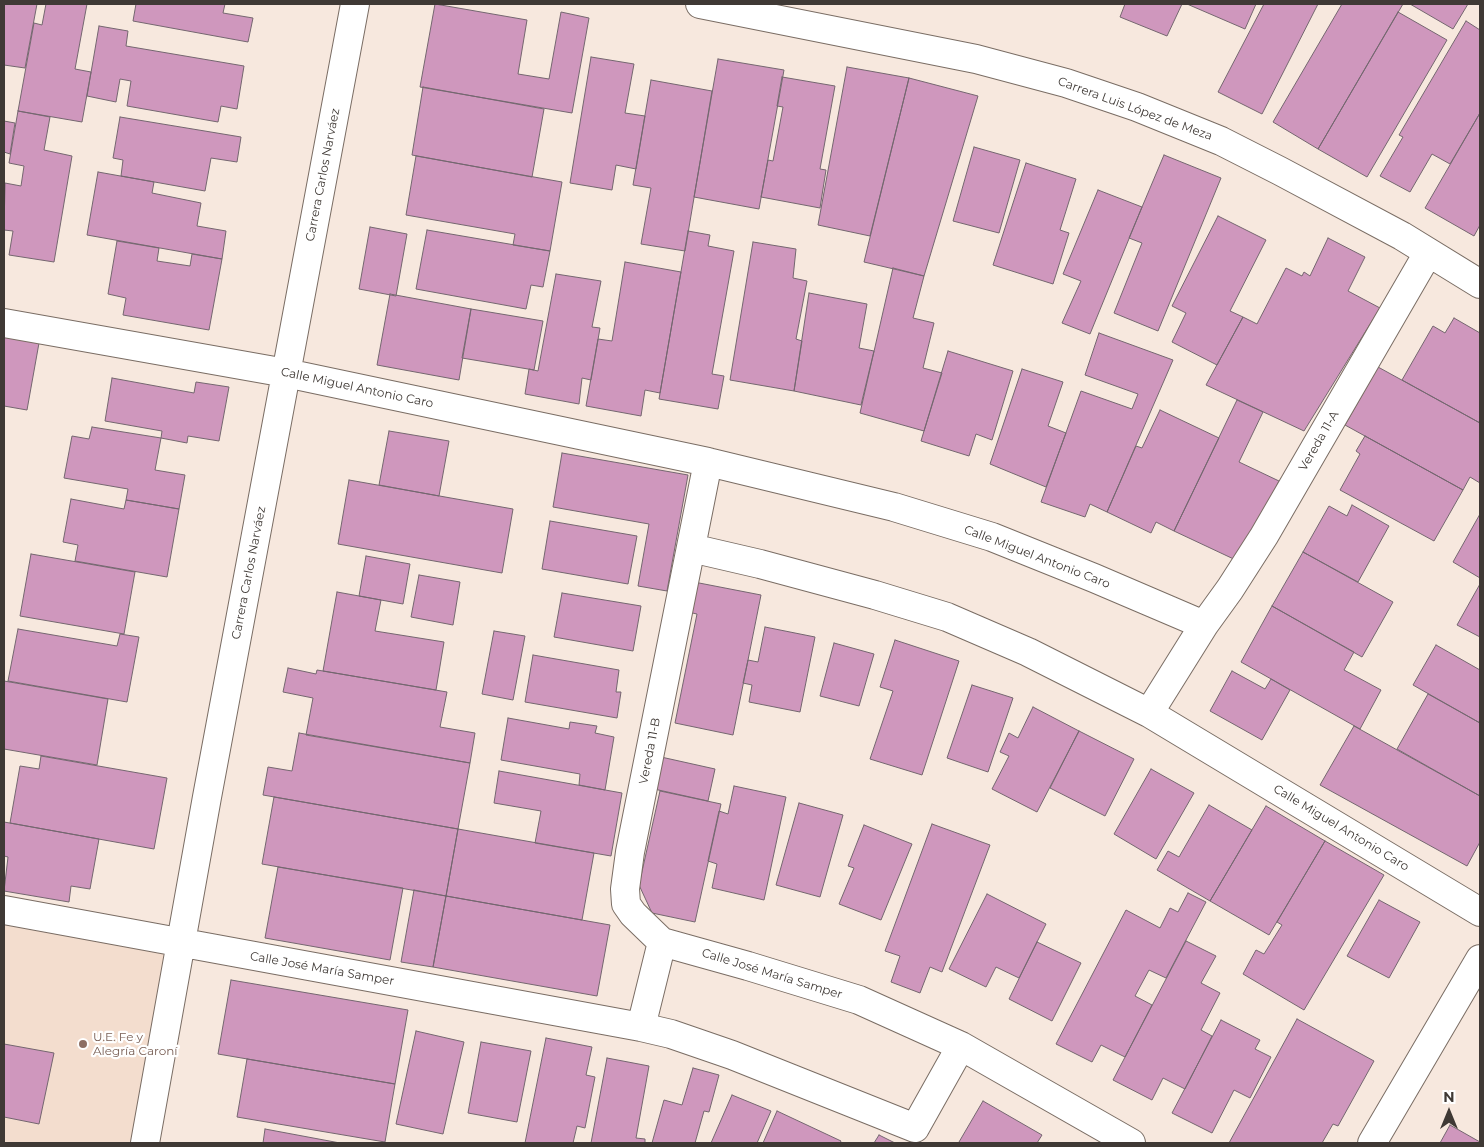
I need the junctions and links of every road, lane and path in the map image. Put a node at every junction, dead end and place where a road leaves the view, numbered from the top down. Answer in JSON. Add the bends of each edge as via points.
{"nodes":[{"id":1,"x":354,"y":4,"type":"edge"},
{"id":2,"x":700,"y":4,"type":"edge"},
{"id":3,"x":1428,"y":253,"type":"junction"},
{"id":4,"x":1480,"y":284,"type":"edge"},
{"id":5,"x":4,"y":323,"type":"edge"},
{"id":6,"x":286,"y":373,"type":"junction"},
{"id":7,"x":708,"y":462,"type":"junction"},
{"id":8,"x":691,"y":548,"type":"junction"},
{"id":9,"x":1204,"y":625,"type":"junction"},
{"id":10,"x":1149,"y":713,"type":"junction"},
{"id":11,"x":4,"y":910,"type":"edge"},
{"id":12,"x":1480,"y":912,"type":"edge"},
{"id":13,"x":662,"y":942,"type":"junction"},
{"id":14,"x":181,"y":943,"type":"junction"},
{"id":15,"x":1480,"y":959,"type":"edge"},
{"id":16,"x":641,"y":1027,"type":"junction"},
{"id":17,"x":961,"y":1046,"type":"junction"},
{"id":18,"x":916,"y":1136,"type":"edge"},
{"id":19,"x":145,"y":1143,"type":"edge"},
{"id":20,"x":1132,"y":1143,"type":"edge"},
{"id":21,"x":1372,"y":1143,"type":"edge"}],
"edges":[{"from":1,"to":6,"type":"street","name":"Carrera Carlos Narváez"},
{"from":2,"to":3,"type":"street","name":"Carrera Luis López de Meza","via":[[976,59],[1066,83],[1221,141],[1402,236]]},
{"from":3,"to":4,"type":"street","name":"Carrera Luis López de Meza"},
{"from":3,"to":9,"type":"street","name":"Vereda 11-A","via":[[1264,536]]},
{"from":5,"to":6,"type":"street","name":"Calle Miguel Antonio Caro"},
{"from":6,"to":7,"type":"street","name":"Calle Miguel Antonio Caro"},
{"from":6,"to":14,"type":"street","name":"Carrera Carlos Narváez"},
{"from":7,"to":8,"type":"street"},
{"from":7,"to":9,"type":"street","name":"Calle Miguel Antonio Caro","via":[[894,507],[992,537]]},
{"from":8,"to":10,"type":"street","name":"Calle Miguel Antonio Caro","via":[[836,585],[947,618],[1028,652]]},
{"from":8,"to":13,"type":"street","name":"Vereda 11-B","via":[[625,889],[626,904]]},
{"from":9,"to":10,"type":"street"},
{"from":10,"to":12,"type":"street","name":"Calle Miguel Antonio Caro"},
{"from":11,"to":14,"type":"street","name":"Calle José María Samper"},
{"from":13,"to":16,"type":"street"},
{"from":13,"to":17,"type":"street","name":"Calle José María Samper","via":[[859,1000]]},
{"from":14,"to":16,"type":"street","name":"Calle José María Samper"},
{"from":14,"to":19,"type":"street","name":"Carrera Carlos Narváez"},
{"from":15,"to":21,"type":"street"},
{"from":16,"to":18,"type":"street","name":"Calle José María Samper","via":[[732,1055]]},
{"from":17,"to":18,"type":"street","name":"Calle José María Samper"},
{"from":17,"to":20,"type":"street","name":"Calle José María Samper"}]}
